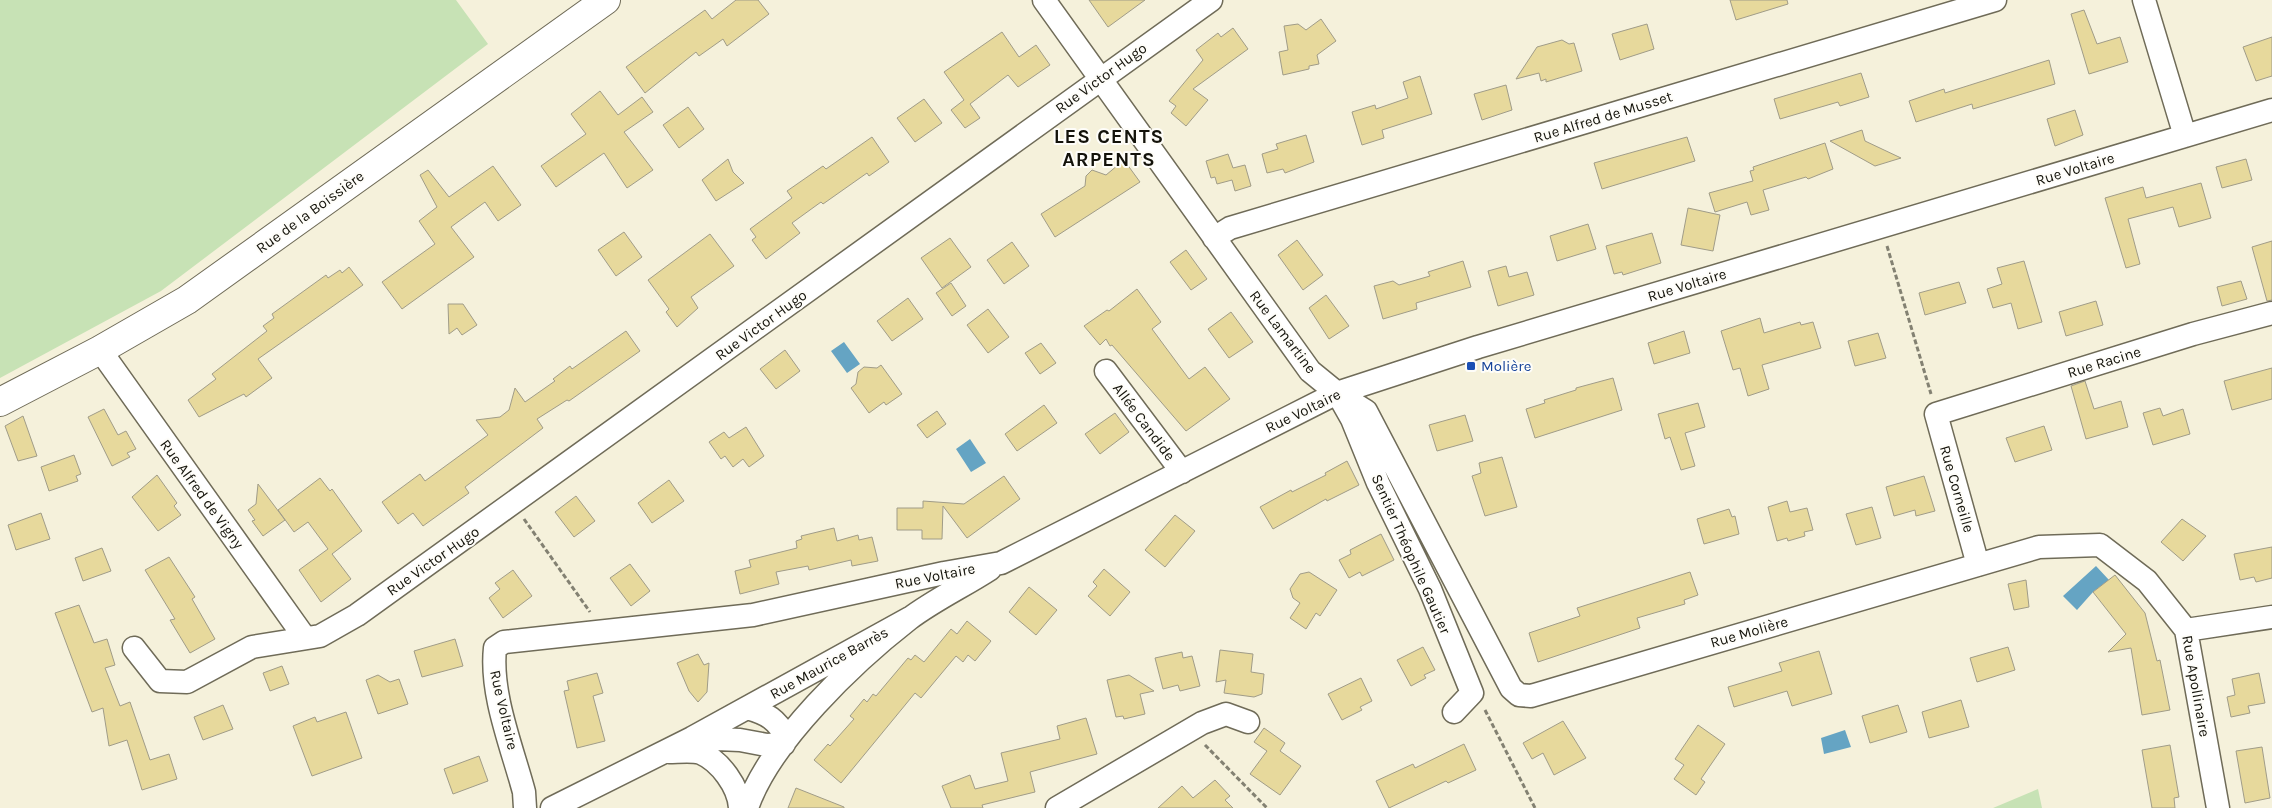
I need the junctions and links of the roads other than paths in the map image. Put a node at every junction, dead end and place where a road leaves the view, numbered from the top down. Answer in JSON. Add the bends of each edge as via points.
{"nodes":[{"id":1,"x":606,"y":0,"type":"edge"},
{"id":2,"x":1044,"y":0,"type":"edge"},
{"id":3,"x":1211,"y":0,"type":"edge"},
{"id":4,"x":1994,"y":0,"type":"edge"},
{"id":5,"x":2144,"y":0,"type":"edge"},
{"id":6,"x":1101,"y":79,"type":"junction"},
{"id":7,"x":2272,"y":110,"type":"edge"},
{"id":8,"x":2185,"y":136,"type":"junction"},
{"id":9,"x":1214,"y":238,"type":"junction"},
{"id":10,"x":2272,"y":313,"type":"edge"},
{"id":11,"x":100,"y":350,"type":"junction"},
{"id":12,"x":1106,"y":371,"type":"dead end"},
{"id":13,"x":1337,"y":393,"type":"junction"},
{"id":14,"x":0,"y":402,"type":"edge"},
{"id":15,"x":1936,"y":414,"type":"joint"},
{"id":16,"x":1381,"y":462,"type":"junction"},
{"id":17,"x":1182,"y":472,"type":"junction"},
{"id":18,"x":1001,"y":563,"type":"junction"},
{"id":19,"x":1978,"y":565,"type":"junction"},
{"id":20,"x":2272,"y":617,"type":"edge"},
{"id":21,"x":910,"y":618,"type":"junction"},
{"id":22,"x":2186,"y":630,"type":"junction"},
{"id":23,"x":305,"y":638,"type":"junction"},
{"id":24,"x":134,"y":648,"type":"dead end"},
{"id":25,"x":747,"y":708,"type":"junction"},
{"id":26,"x":1454,"y":712,"type":"dead end"},
{"id":27,"x":1248,"y":722,"type":"dead end"},
{"id":28,"x":692,"y":738,"type":"junction"},
{"id":29,"x":785,"y":741,"type":"junction"},
{"id":30,"x":663,"y":751,"type":"junction"},
{"id":31,"x":525,"y":808,"type":"edge"},
{"id":32,"x":552,"y":808,"type":"edge"},
{"id":33,"x":740,"y":808,"type":"edge"},
{"id":34,"x":748,"y":808,"type":"edge"},
{"id":35,"x":1057,"y":808,"type":"edge"},
{"id":36,"x":2218,"y":808,"type":"edge"}],
"edges":[{"from":1,"to":11,"type":"main road","name":"Rue de la Boissière","via":[[187,300]]},
{"from":2,"to":6,"type":"street","name":"Rue Lamartine"},
{"from":3,"to":6,"type":"street","name":"Rue Victor Hugo"},
{"from":4,"to":9,"type":"street","name":"Rue Alfred de Musset","via":[[1230,228]]},
{"from":5,"to":8,"type":"street"},
{"from":6,"to":9,"type":"street","name":"Rue Lamartine"},
{"from":6,"to":23,"type":"street","name":"Rue Victor Hugo","via":[[357,615],[320,636]]},
{"from":7,"to":8,"type":"street","name":"Rue Voltaire"},
{"from":8,"to":13,"type":"street","name":"Rue Voltaire"},
{"from":9,"to":13,"type":"street","name":"Rue Lamartine","via":[[1310,371]]},
{"from":10,"to":15,"type":"street","name":"Rue Racine","via":[[2193,334]]},
{"from":11,"to":14,"type":"main road","name":"Rue de la Boissière"},
{"from":11,"to":23,"type":"street","name":"Rue Alfred de Vigny"},
{"from":12,"to":17,"type":"street","name":"Allée Candide"},
{"from":13,"to":16,"type":"street","name":"Sentier Théophile Gautier"},
{"from":13,"to":17,"type":"street","name":"Rue Voltaire"},
{"from":15,"to":19,"type":"street","name":"Rue Corneille"},
{"from":16,"to":19,"type":"street","name":"Rue Molière","via":[[1518,695],[1532,696]]},
{"from":16,"to":26,"type":"street","name":"Sentier Théophile Gautier","via":[[1472,693]]},
{"from":17,"to":18,"type":"street","name":"Rue Voltaire"},
{"from":18,"to":21,"type":"street"},
{"from":18,"to":31,"type":"street","name":"Rue Voltaire","via":[[753,615],[504,642],[496,648],[493,669],[524,792]]},
{"from":19,"to":22,"type":"street","name":"Rue Apollinaire","via":[[2039,548],[2100,545],[2147,581]]},
{"from":20,"to":22,"type":"street"},
{"from":21,"to":25,"type":"street","name":"Rue Maurice Barrès"},
{"from":21,"to":29,"type":"street","via":[[813,708]]},
{"from":22,"to":36,"type":"street","name":"Rue Apollinaire"},
{"from":23,"to":24,"type":"street","name":"Rue Victor Hugo","via":[[252,647],[187,682],[160,682]]},
{"from":25,"to":28,"type":"street","name":"Rue Maurice Barrès"},
{"from":25,"to":29,"type":"street","name":"Rue Maurice Barrès","via":[[777,721]]},
{"from":27,"to":35,"type":"street","via":[[1226,714],[1202,723]]},
{"from":28,"to":29,"type":"street","name":"Rue Maurice Barrès","via":[[767,745]]},
{"from":28,"to":30,"type":"street","name":"Rue Maurice Barrès"},
{"from":29,"to":34,"type":"street"},
{"from":30,"to":32,"type":"street","name":"Rue Maurice Barrès"},
{"from":30,"to":33,"type":"street","name":"Rue Maurice Barrès","via":[[699,752],[716,763],[732,783]]}]}
